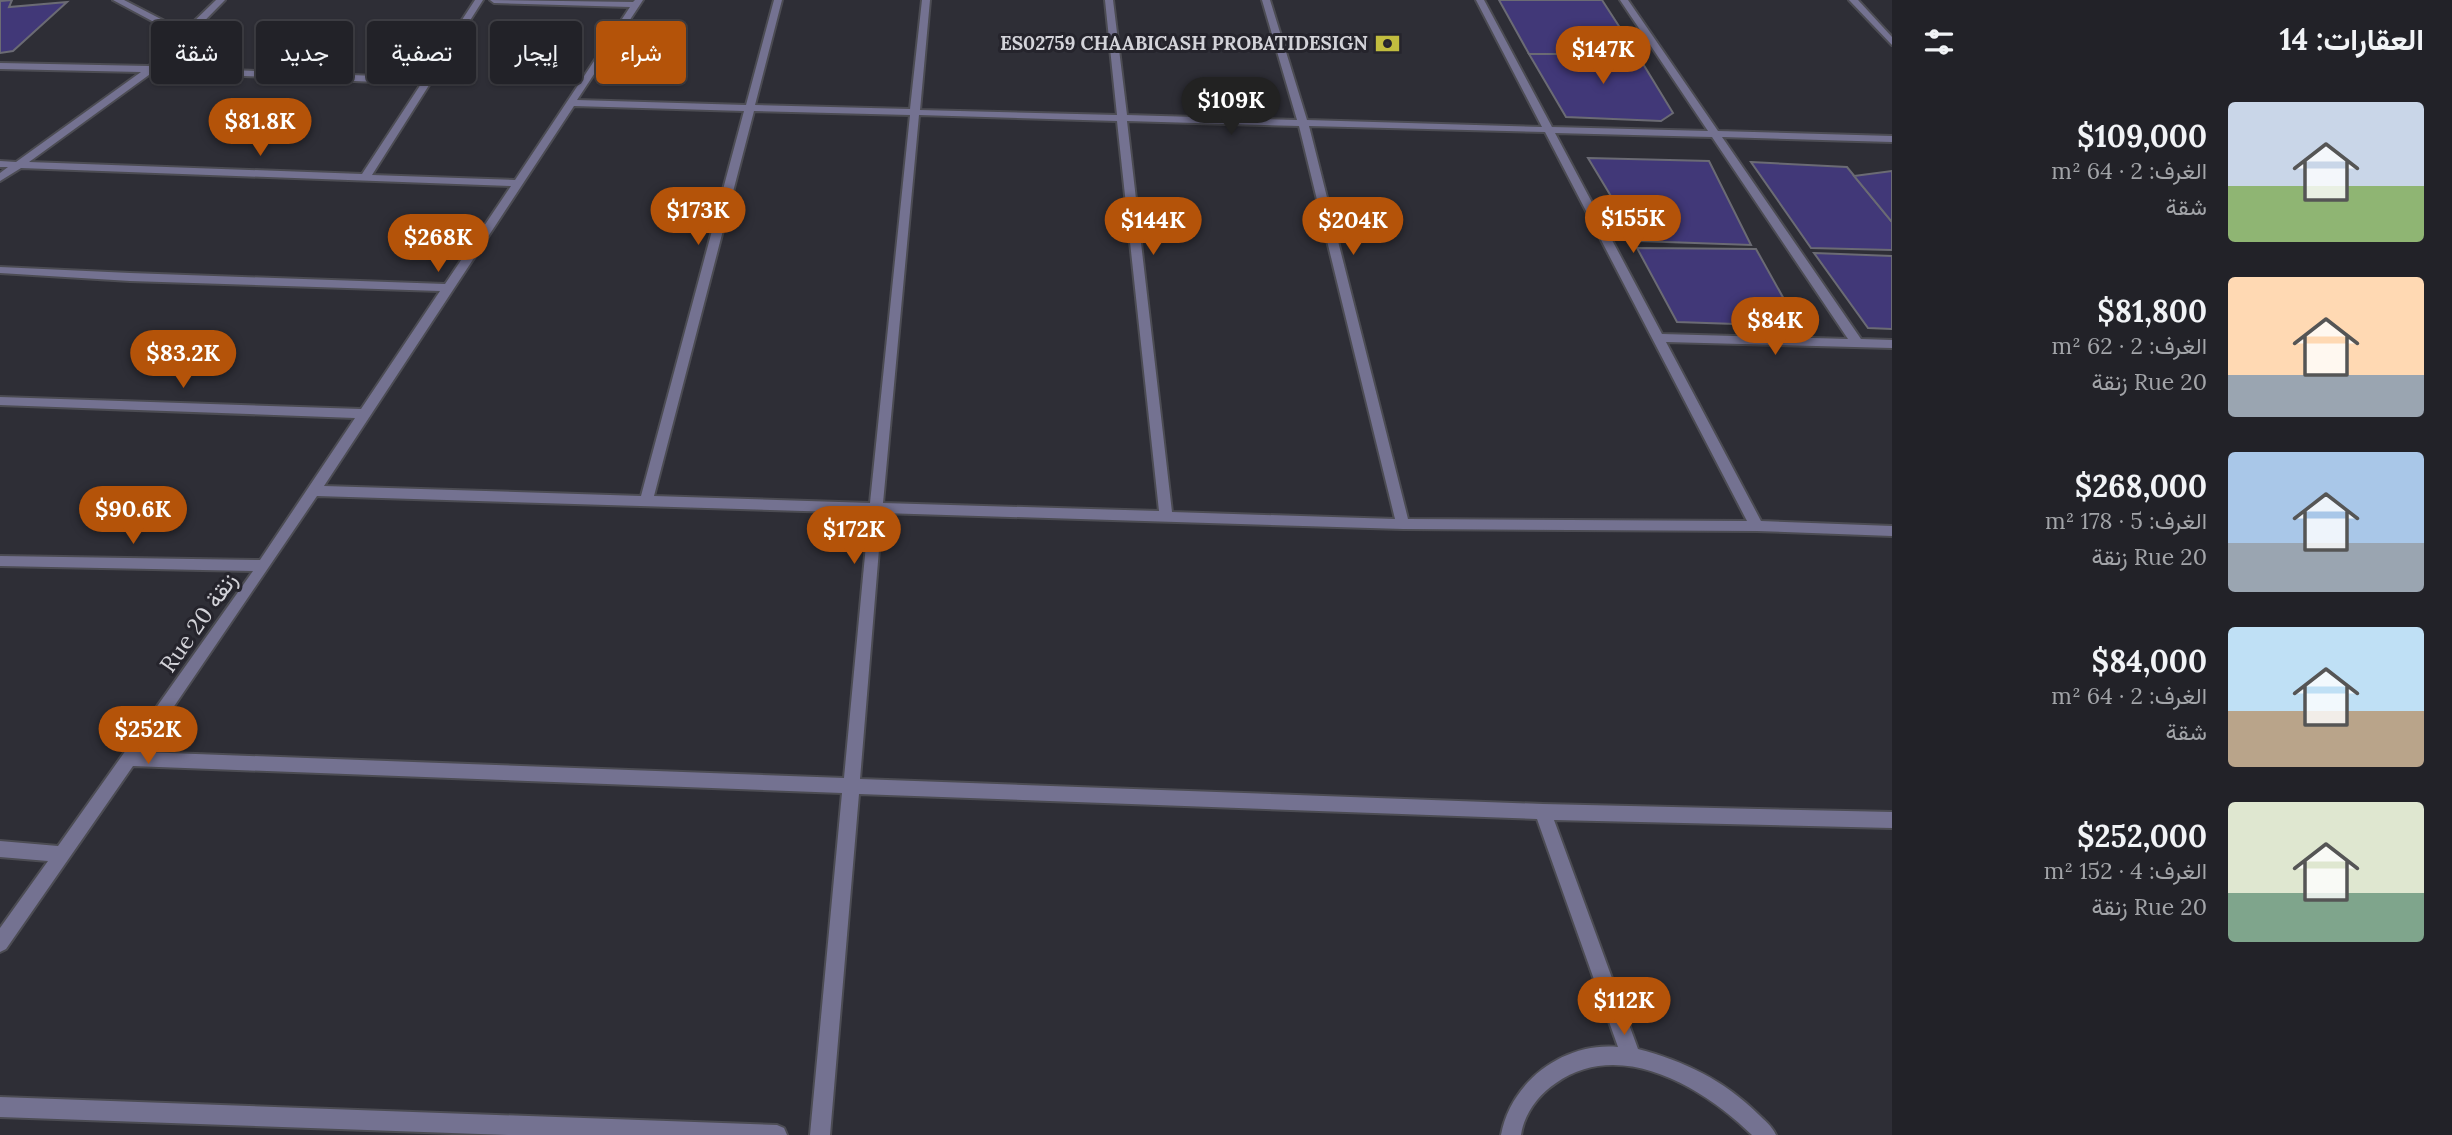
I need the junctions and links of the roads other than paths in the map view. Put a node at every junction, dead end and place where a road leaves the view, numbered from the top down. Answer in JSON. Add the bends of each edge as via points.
{"nodes":[{"id":1,"x":117,"y":0,"type":"edge"},
{"id":2,"x":221,"y":0,"type":"edge"},
{"id":3,"x":479,"y":0,"type":"edge"},
{"id":4,"x":494,"y":0,"type":"edge"},
{"id":5,"x":778,"y":0,"type":"edge"},
{"id":6,"x":926,"y":0,"type":"edge"},
{"id":7,"x":1109,"y":0,"type":"edge"},
{"id":8,"x":1266,"y":0,"type":"edge"},
{"id":9,"x":1480,"y":0,"type":"edge"},
{"id":10,"x":1624,"y":0,"type":"edge"},
{"id":11,"x":1853,"y":0,"type":"edge"},
{"id":12,"x":637,"y":2,"type":"edge"},
{"id":13,"x":158,"y":21,"type":"edge"},
{"id":14,"x":199,"y":21,"type":"edge"},
{"id":15,"x":466,"y":21,"type":"edge"},
{"id":16,"x":1892,"y":42,"type":"edge"},
{"id":17,"x":0,"y":66,"type":"edge"},
{"id":18,"x":151,"y":69,"type":"joint"},
{"id":19,"x":242,"y":73,"type":"edge"},
{"id":20,"x":367,"y":78,"type":"edge"},
{"id":21,"x":425,"y":84,"type":"edge"},
{"id":22,"x":571,"y":103,"type":"junction"},
{"id":23,"x":752,"y":108,"type":"junction"},
{"id":24,"x":916,"y":113,"type":"junction"},
{"id":25,"x":1122,"y":118,"type":"junction"},
{"id":26,"x":1303,"y":123,"type":"junction"},
{"id":27,"x":1549,"y":129,"type":"junction"},
{"id":28,"x":1714,"y":135,"type":"junction"},
{"id":29,"x":1892,"y":139,"type":"edge"},
{"id":30,"x":0,"y":164,"type":"edge"},
{"id":31,"x":17,"y":165,"type":"junction"},
{"id":32,"x":365,"y":177,"type":"junction"},
{"id":33,"x":0,"y":178,"type":"edge"},
{"id":34,"x":518,"y":183,"type":"junction"},
{"id":35,"x":0,"y":270,"type":"edge"},
{"id":36,"x":448,"y":288,"type":"junction"},
{"id":37,"x":1659,"y":338,"type":"junction"},
{"id":38,"x":1857,"y":343,"type":"junction"},
{"id":39,"x":1892,"y":344,"type":"edge"},
{"id":40,"x":0,"y":401,"type":"edge"},
{"id":41,"x":366,"y":414,"type":"junction"},
{"id":42,"x":315,"y":491,"type":"junction"},
{"id":43,"x":646,"y":501,"type":"junction"},
{"id":44,"x":876,"y":508,"type":"junction"},
{"id":45,"x":1166,"y":518,"type":"junction"},
{"id":46,"x":1403,"y":524,"type":"junction"},
{"id":47,"x":1756,"y":526,"type":"junction"},
{"id":48,"x":1892,"y":531,"type":"edge"},
{"id":49,"x":0,"y":561,"type":"edge"},
{"id":50,"x":264,"y":566,"type":"junction"},
{"id":51,"x":131,"y":759,"type":"junction"},
{"id":52,"x":852,"y":786,"type":"junction"},
{"id":53,"x":1543,"y":811,"type":"junction"},
{"id":54,"x":1892,"y":820,"type":"edge"},
{"id":55,"x":0,"y":849,"type":"edge"},
{"id":56,"x":60,"y":854,"type":"junction"},
{"id":57,"x":0,"y":943,"type":"edge"},
{"id":58,"x":1631,"y":1057,"type":"junction"},
{"id":59,"x":0,"y":1107,"type":"edge"},
{"id":60,"x":777,"y":1135,"type":"edge"},
{"id":61,"x":820,"y":1135,"type":"edge"},
{"id":62,"x":1511,"y":1135,"type":"edge"},
{"id":63,"x":1766,"y":1135,"type":"edge"}],
"edges":[{"from":1,"to":13,"type":"street"},
{"from":2,"to":14,"type":"street"},
{"from":3,"to":15,"type":"street"},
{"from":4,"to":12,"type":"street"},
{"from":5,"to":23,"type":"street"},
{"from":6,"to":24,"type":"street"},
{"from":7,"to":25,"type":"street"},
{"from":8,"to":26,"type":"street"},
{"from":9,"to":27,"type":"street"},
{"from":10,"to":28,"type":"street"},
{"from":11,"to":16,"type":"street"},
{"from":12,"to":22,"type":"street","name":"Rue 20 زنقة"},
{"from":17,"to":18,"type":"street"},
{"from":18,"to":31,"type":"street"},
{"from":19,"to":20,"type":"street"},
{"from":21,"to":32,"type":"street"},
{"from":22,"to":23,"type":"street"},
{"from":22,"to":34,"type":"street","name":"Rue 20 زنقة"},
{"from":23,"to":24,"type":"street"},
{"from":23,"to":43,"type":"street"},
{"from":24,"to":25,"type":"street"},
{"from":24,"to":44,"type":"street"},
{"from":25,"to":26,"type":"street"},
{"from":25,"to":45,"type":"street"},
{"from":26,"to":27,"type":"street"},
{"from":26,"to":46,"type":"street"},
{"from":27,"to":28,"type":"street"},
{"from":27,"to":37,"type":"street"},
{"from":28,"to":29,"type":"street"},
{"from":28,"to":38,"type":"street"},
{"from":30,"to":31,"type":"street"},
{"from":31,"to":32,"type":"street"},
{"from":31,"to":33,"type":"street"},
{"from":32,"to":34,"type":"street"},
{"from":34,"to":36,"type":"street","name":"Rue 20 زنقة"},
{"from":35,"to":36,"type":"street"},
{"from":36,"to":41,"type":"street","name":"Rue 20 زنقة"},
{"from":37,"to":38,"type":"street"},
{"from":37,"to":47,"type":"street"},
{"from":38,"to":39,"type":"street"},
{"from":40,"to":41,"type":"street"},
{"from":41,"to":42,"type":"street","name":"Rue 20 زنقة"},
{"from":42,"to":43,"type":"street"},
{"from":42,"to":50,"type":"street","name":"Rue 20 زنقة"},
{"from":43,"to":44,"type":"street"},
{"from":44,"to":45,"type":"street"},
{"from":44,"to":52,"type":"street"},
{"from":45,"to":46,"type":"street"},
{"from":46,"to":47,"type":"street"},
{"from":47,"to":48,"type":"street"},
{"from":49,"to":50,"type":"street"},
{"from":50,"to":51,"type":"street","name":"Rue 20 زنقة"},
{"from":51,"to":52,"type":"street"},
{"from":51,"to":56,"type":"street","name":"Rue 20 زنقة"},
{"from":52,"to":53,"type":"street"},
{"from":52,"to":61,"type":"street"},
{"from":53,"to":54,"type":"street"},
{"from":53,"to":58,"type":"street"},
{"from":55,"to":56,"type":"street"},
{"from":56,"to":57,"type":"street","name":"Rue 20 زنقة"},
{"from":58,"to":62,"type":"street","via":[[1590,1056],[1555,1069],[1528,1095]]},
{"from":58,"to":63,"type":"street","via":[[1681,1071],[1730,1100]]},
{"from":59,"to":60,"type":"street"}]}
